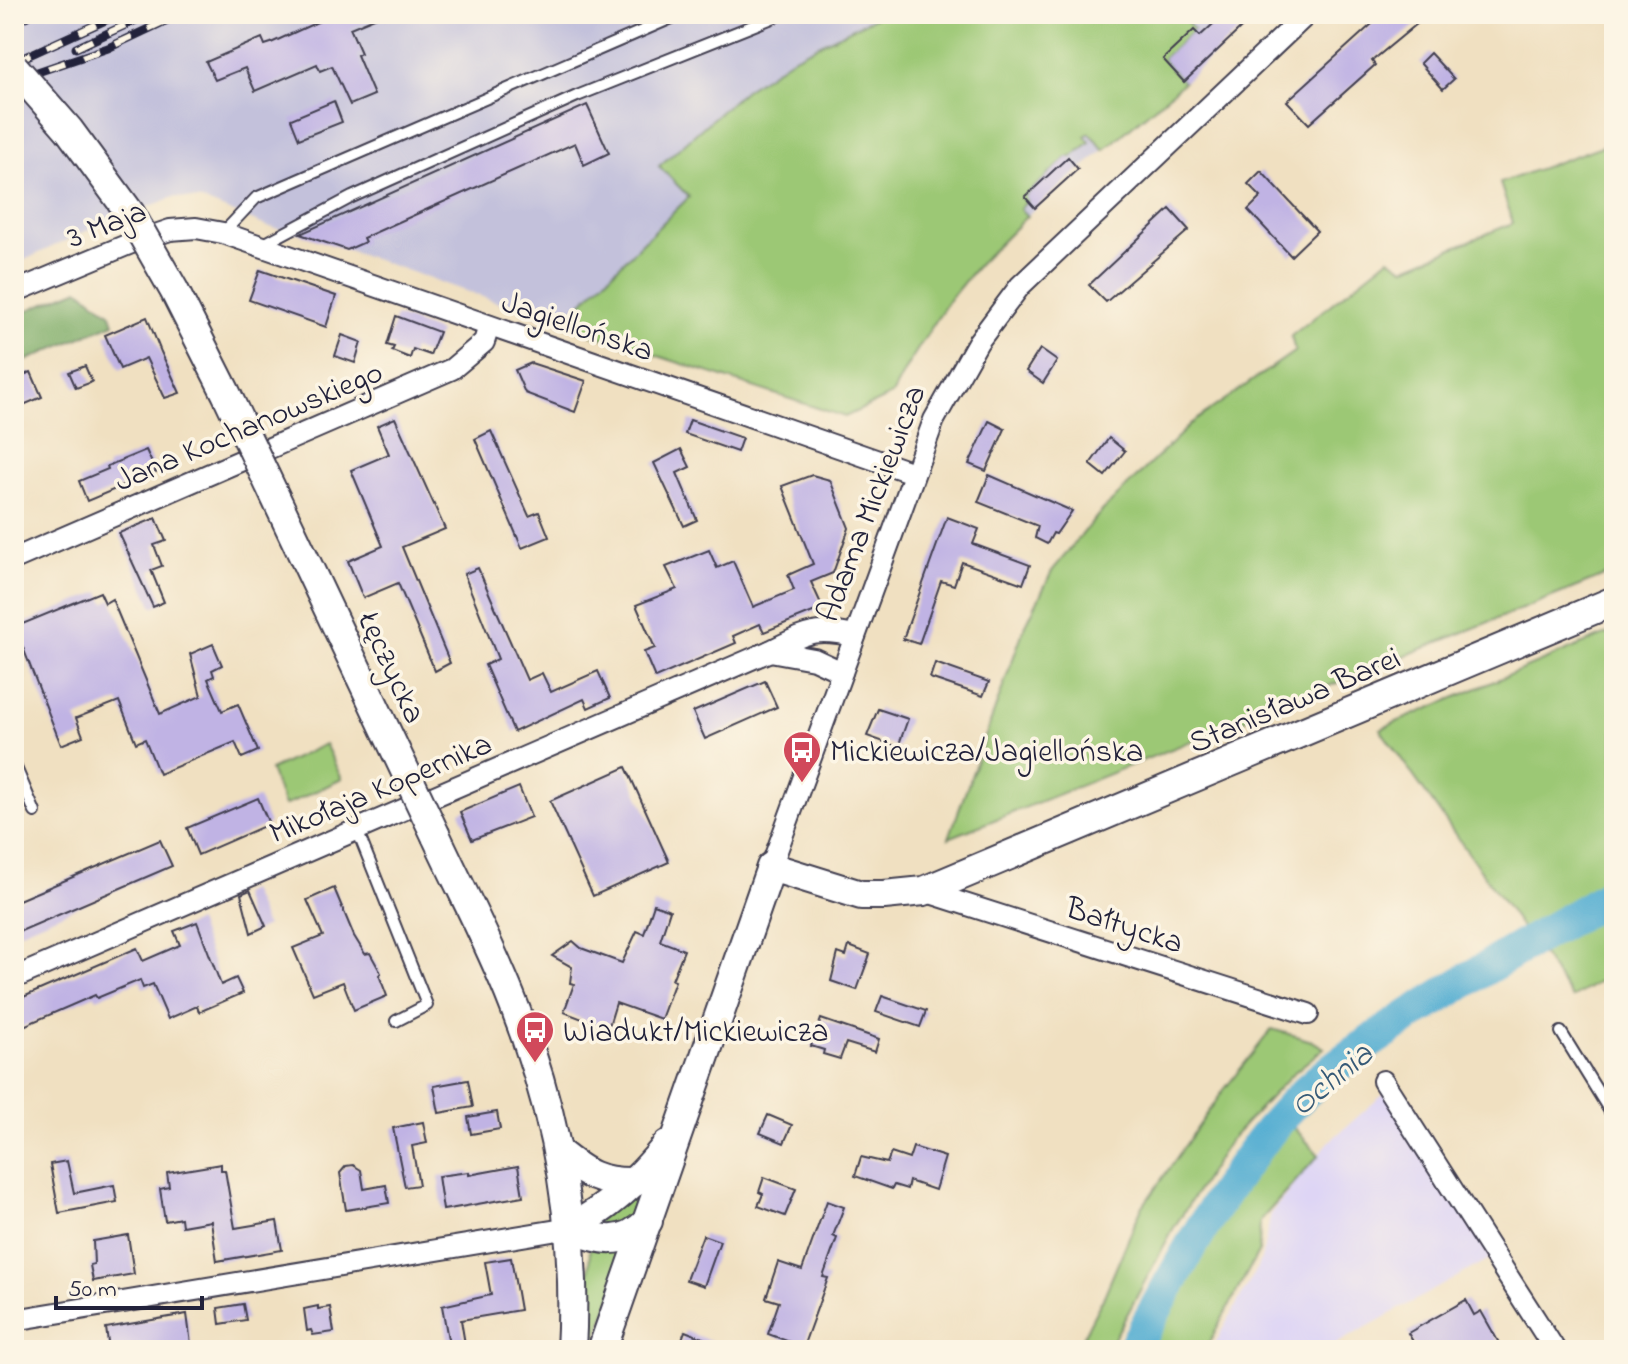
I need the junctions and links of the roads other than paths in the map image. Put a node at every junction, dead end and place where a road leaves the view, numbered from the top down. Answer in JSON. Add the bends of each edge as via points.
{"nodes":[{"id":1,"x":681,"y":14,"type":"edge"},
{"id":2,"x":782,"y":14,"type":"edge"},
{"id":3,"x":1307,"y":14,"type":"edge"},
{"id":4,"x":14,"y":67,"type":"edge"},
{"id":5,"x":223,"y":233,"type":"junction"},
{"id":6,"x":260,"y":246,"type":"junction"},
{"id":7,"x":14,"y":292,"type":"edge"},
{"id":8,"x":489,"y":326,"type":"junction"},
{"id":9,"x":913,"y":473,"type":"junction"},
{"id":10,"x":14,"y":559,"type":"edge"},
{"id":11,"x":1614,"y":601,"type":"edge"},
{"id":12,"x":855,"y":636,"type":"junction"},
{"id":13,"x":770,"y":651,"type":"junction"},
{"id":14,"x":842,"y":672,"type":"junction"},
{"id":15,"x":14,"y":763,"type":"edge"},
{"id":16,"x":35,"y":812,"type":"dead end"},
{"id":17,"x":357,"y":830,"type":"junction"},
{"id":18,"x":771,"y":867,"type":"junction"},
{"id":19,"x":924,"y":891,"type":"junction"},
{"id":20,"x":14,"y":978,"type":"edge"},
{"id":21,"x":1308,"y":1014,"type":"dead end"},
{"id":22,"x":396,"y":1021,"type":"dead end"},
{"id":23,"x":1561,"y":1032,"type":"dead end"},
{"id":24,"x":1383,"y":1081,"type":"dead end"},
{"id":25,"x":1614,"y":1118,"type":"edge"},
{"id":26,"x":678,"y":1131,"type":"junction"},
{"id":27,"x":558,"y":1152,"type":"junction"},
{"id":28,"x":635,"y":1182,"type":"junction"},
{"id":29,"x":648,"y":1221,"type":"junction"},
{"id":30,"x":570,"y":1228,"type":"junction"},
{"id":31,"x":14,"y":1320,"type":"edge"},
{"id":32,"x":571,"y":1350,"type":"edge"},
{"id":33,"x":602,"y":1350,"type":"edge"},
{"id":34,"x":1555,"y":1350,"type":"edge"}],
"edges":[{"from":1,"to":5,"type":"lane","via":[[256,198]]},
{"from":2,"to":6,"type":"lane","via":[[563,102],[352,197]]},
{"from":3,"to":9,"type":"street","name":"Adama Mickiewicza","via":[[1020,286],[945,396]]},
{"from":4,"to":27,"type":"street","name":"Łęczycka","bridge":true,"via":[[130,213],[226,393],[512,1000]]},
{"from":5,"to":6,"type":"street","name":"Jagiellońska"},
{"from":5,"to":7,"type":"street","name":"3 Maja","via":[[170,230]]},
{"from":6,"to":8,"type":"street","name":"Jagiellońska"},
{"from":8,"to":9,"type":"street","name":"Jagiellońska"},
{"from":8,"to":10,"type":"street","name":"Jana Kochanowskiego","via":[[484,342],[452,369]]},
{"from":9,"to":12,"type":"street","name":"Adama Mickiewicza"},
{"from":11,"to":19,"type":"street","name":"Stanisława Barei"},
{"from":12,"to":13,"type":"street","name":"Mikołaja Kopernika","via":[[823,629]]},
{"from":12,"to":14,"type":"street","name":"Adama Mickiewicza"},
{"from":13,"to":14,"type":"street","via":[[814,659]]},
{"from":13,"to":17,"type":"street","name":"Mikołaja Kopernika"},
{"from":14,"to":18,"type":"street","name":"Adama Mickiewicza"},
{"from":15,"to":16,"type":"lane"},
{"from":17,"to":20,"type":"street","name":"Mikołaja Kopernika"},
{"from":17,"to":22,"type":"lane","via":[[427,1005]]},
{"from":18,"to":19,"type":"street","name":"Stanisława Barei","via":[[861,895]]},
{"from":18,"to":26,"type":"street","name":"Adama Mickiewicza"},
{"from":19,"to":21,"type":"street","name":"Bałtycka"},
{"from":23,"to":25,"type":"lane"},
{"from":24,"to":34,"type":"street"},
{"from":26,"to":28,"type":"street","name":"Adama Mickiewicza"},
{"from":26,"to":29,"type":"street","name":"Adama Mickiewicza"},
{"from":27,"to":28,"type":"street","via":[[594,1177]]},
{"from":27,"to":30,"type":"street","name":"Łęczycka"},
{"from":28,"to":30,"type":"street","name":"Adama Mickiewicza"},
{"from":29,"to":30,"type":"street","via":[[629,1236],[615,1239],[596,1239]]},
{"from":29,"to":33,"type":"street","name":"Adama Mickiewicza"},
{"from":30,"to":31,"type":"street"},
{"from":30,"to":32,"type":"street","name":"Łęczycka"}]}
